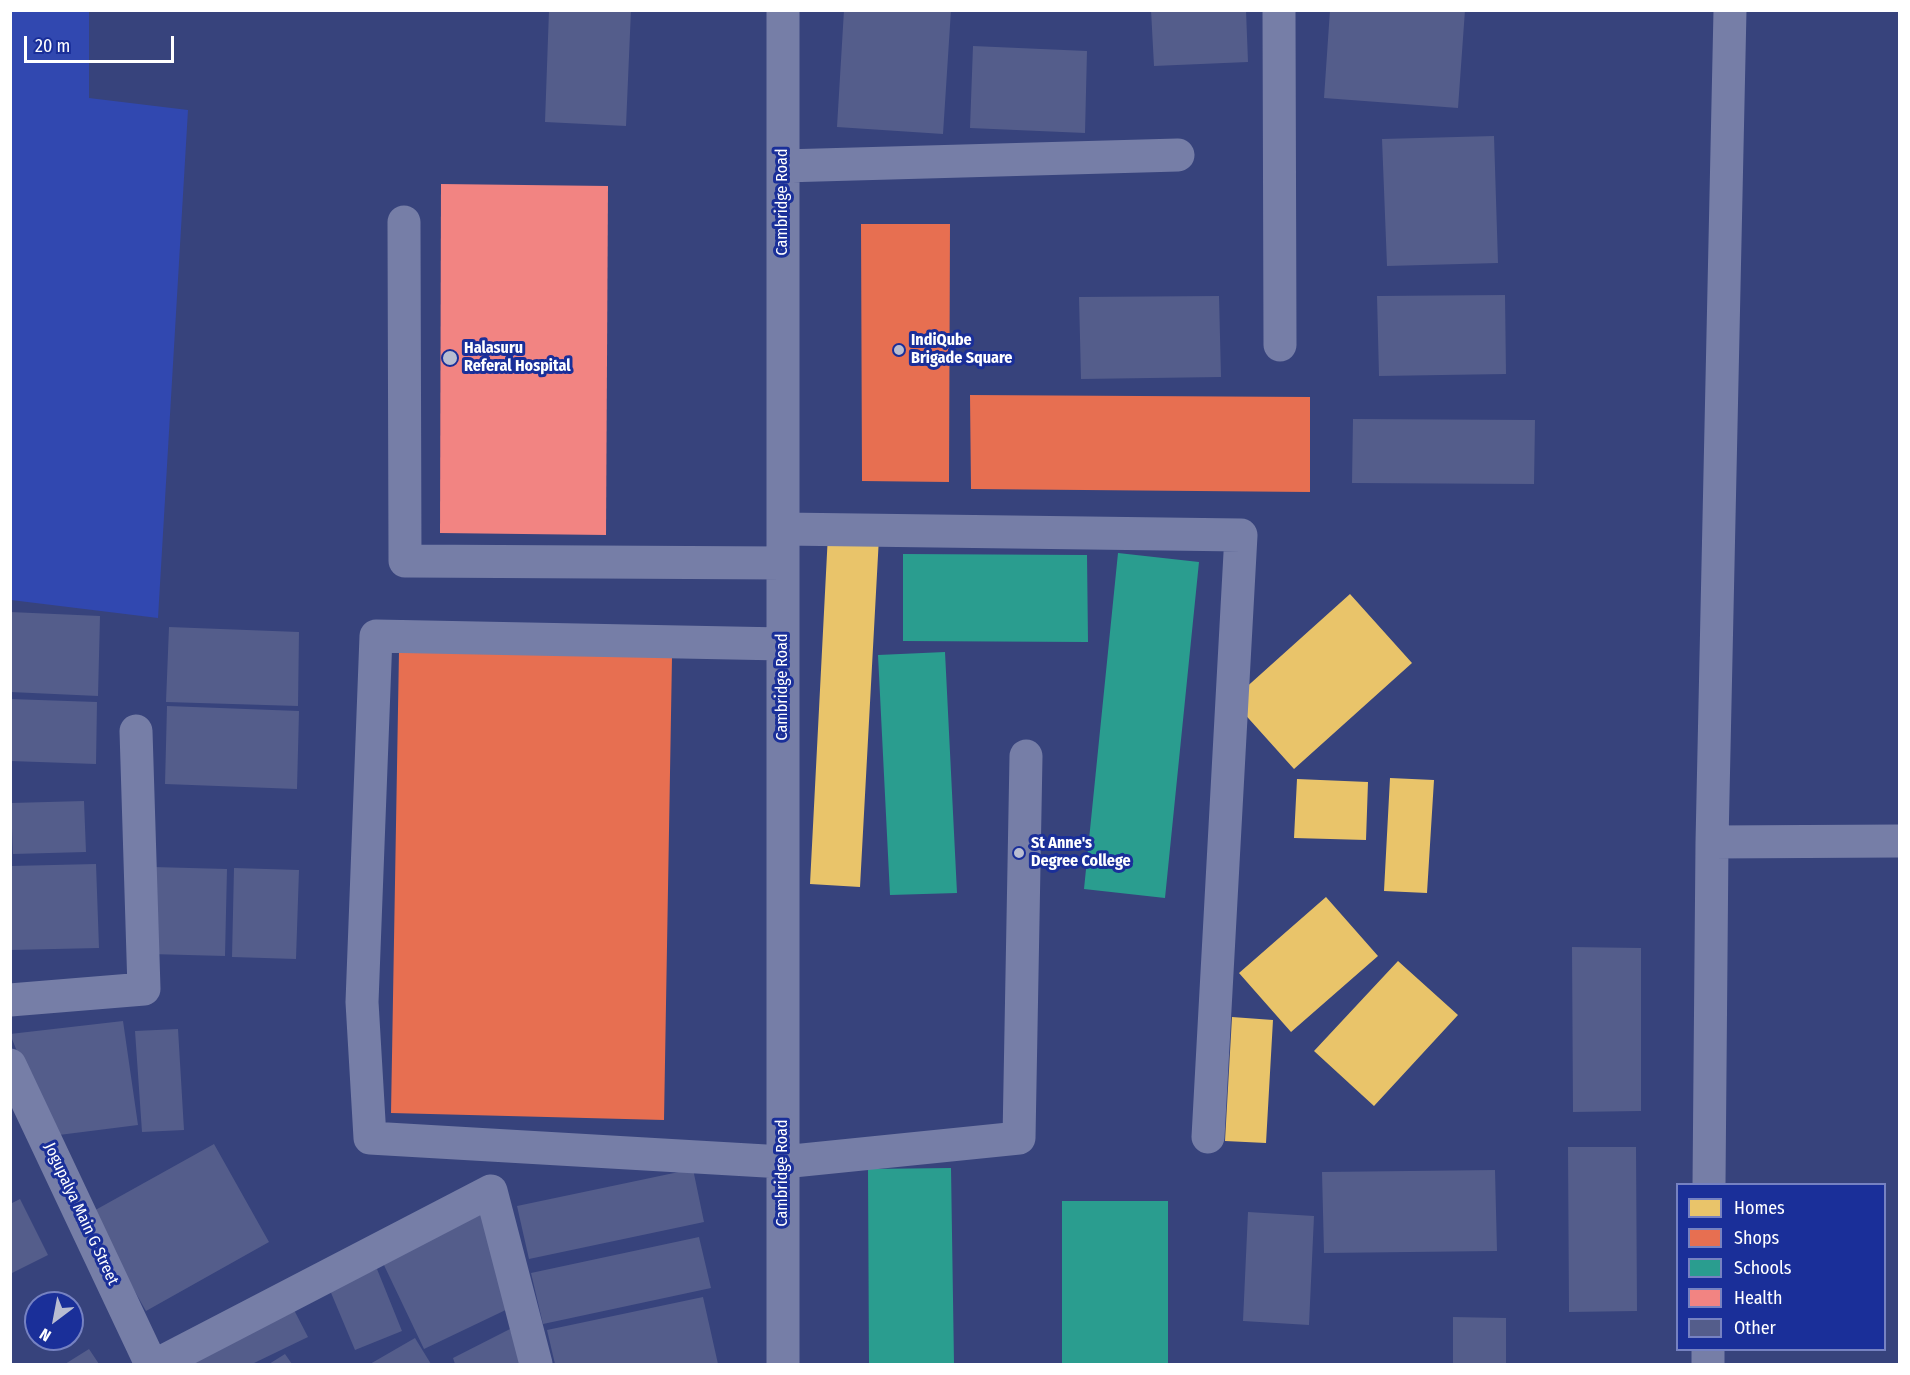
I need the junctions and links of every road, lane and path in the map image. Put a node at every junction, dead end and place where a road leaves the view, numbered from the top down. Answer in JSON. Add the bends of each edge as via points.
{"nodes":[{"id":1,"x":783,"y":10,"type":"edge"},
{"id":2,"x":1279,"y":10,"type":"edge"},
{"id":3,"x":1730,"y":10,"type":"edge"},
{"id":4,"x":1178,"y":155,"type":"dead end"},
{"id":5,"x":783,"y":166,"type":"junction"},
{"id":6,"x":404,"y":222,"type":"dead end"},
{"id":7,"x":1280,"y":345,"type":"dead end"},
{"id":8,"x":783,"y":530,"type":"junction"},
{"id":9,"x":783,"y":563,"type":"junction"},
{"id":10,"x":783,"y":644,"type":"junction"},
{"id":11,"x":136,"y":731,"type":"dead end"},
{"id":12,"x":1026,"y":756,"type":"dead end"},
{"id":13,"x":1899,"y":841,"type":"edge"},
{"id":14,"x":1712,"y":842,"type":"junction"},
{"id":15,"x":10,"y":1000,"type":"edge"},
{"id":16,"x":10,"y":1065,"type":"edge"},
{"id":17,"x":1208,"y":1137,"type":"dead end"},
{"id":18,"x":783,"y":1162,"type":"junction"},
{"id":19,"x":1709,"y":1183,"type":"edge"},
{"id":20,"x":151,"y":1365,"type":"edge"},
{"id":21,"x":158,"y":1365,"type":"edge"},
{"id":22,"x":536,"y":1365,"type":"edge"},
{"id":23,"x":783,"y":1365,"type":"edge"}],
"edges":[{"from":1,"to":5,"type":"street","name":"Cambridge Road"},
{"from":2,"to":7,"type":"street"},
{"from":3,"to":14,"type":"street"},
{"from":4,"to":5,"type":"street"},
{"from":5,"to":8,"type":"street","name":"Cambridge Road"},
{"from":6,"to":9,"type":"street","via":[[405,561]]},
{"from":8,"to":9,"type":"street","name":"Cambridge Road"},
{"from":8,"to":17,"type":"street","via":[[1241,535]]},
{"from":9,"to":10,"type":"street","name":"Cambridge Road"},
{"from":10,"to":18,"type":"street","name":"Cambridge Road"},
{"from":10,"to":18,"type":"street","via":[[376,636],[362,1002],[370,1138]]},
{"from":11,"to":15,"type":"street","via":[[144,989]]},
{"from":12,"to":18,"type":"street","via":[[1018,1138]]},
{"from":13,"to":14,"type":"street"},
{"from":14,"to":19,"type":"street"},
{"from":16,"to":20,"type":"street","name":"Jogupalya Main G Street"},
{"from":18,"to":23,"type":"street","name":"Cambridge Road"},
{"from":21,"to":22,"type":"street","via":[[491,1191]]}]}
